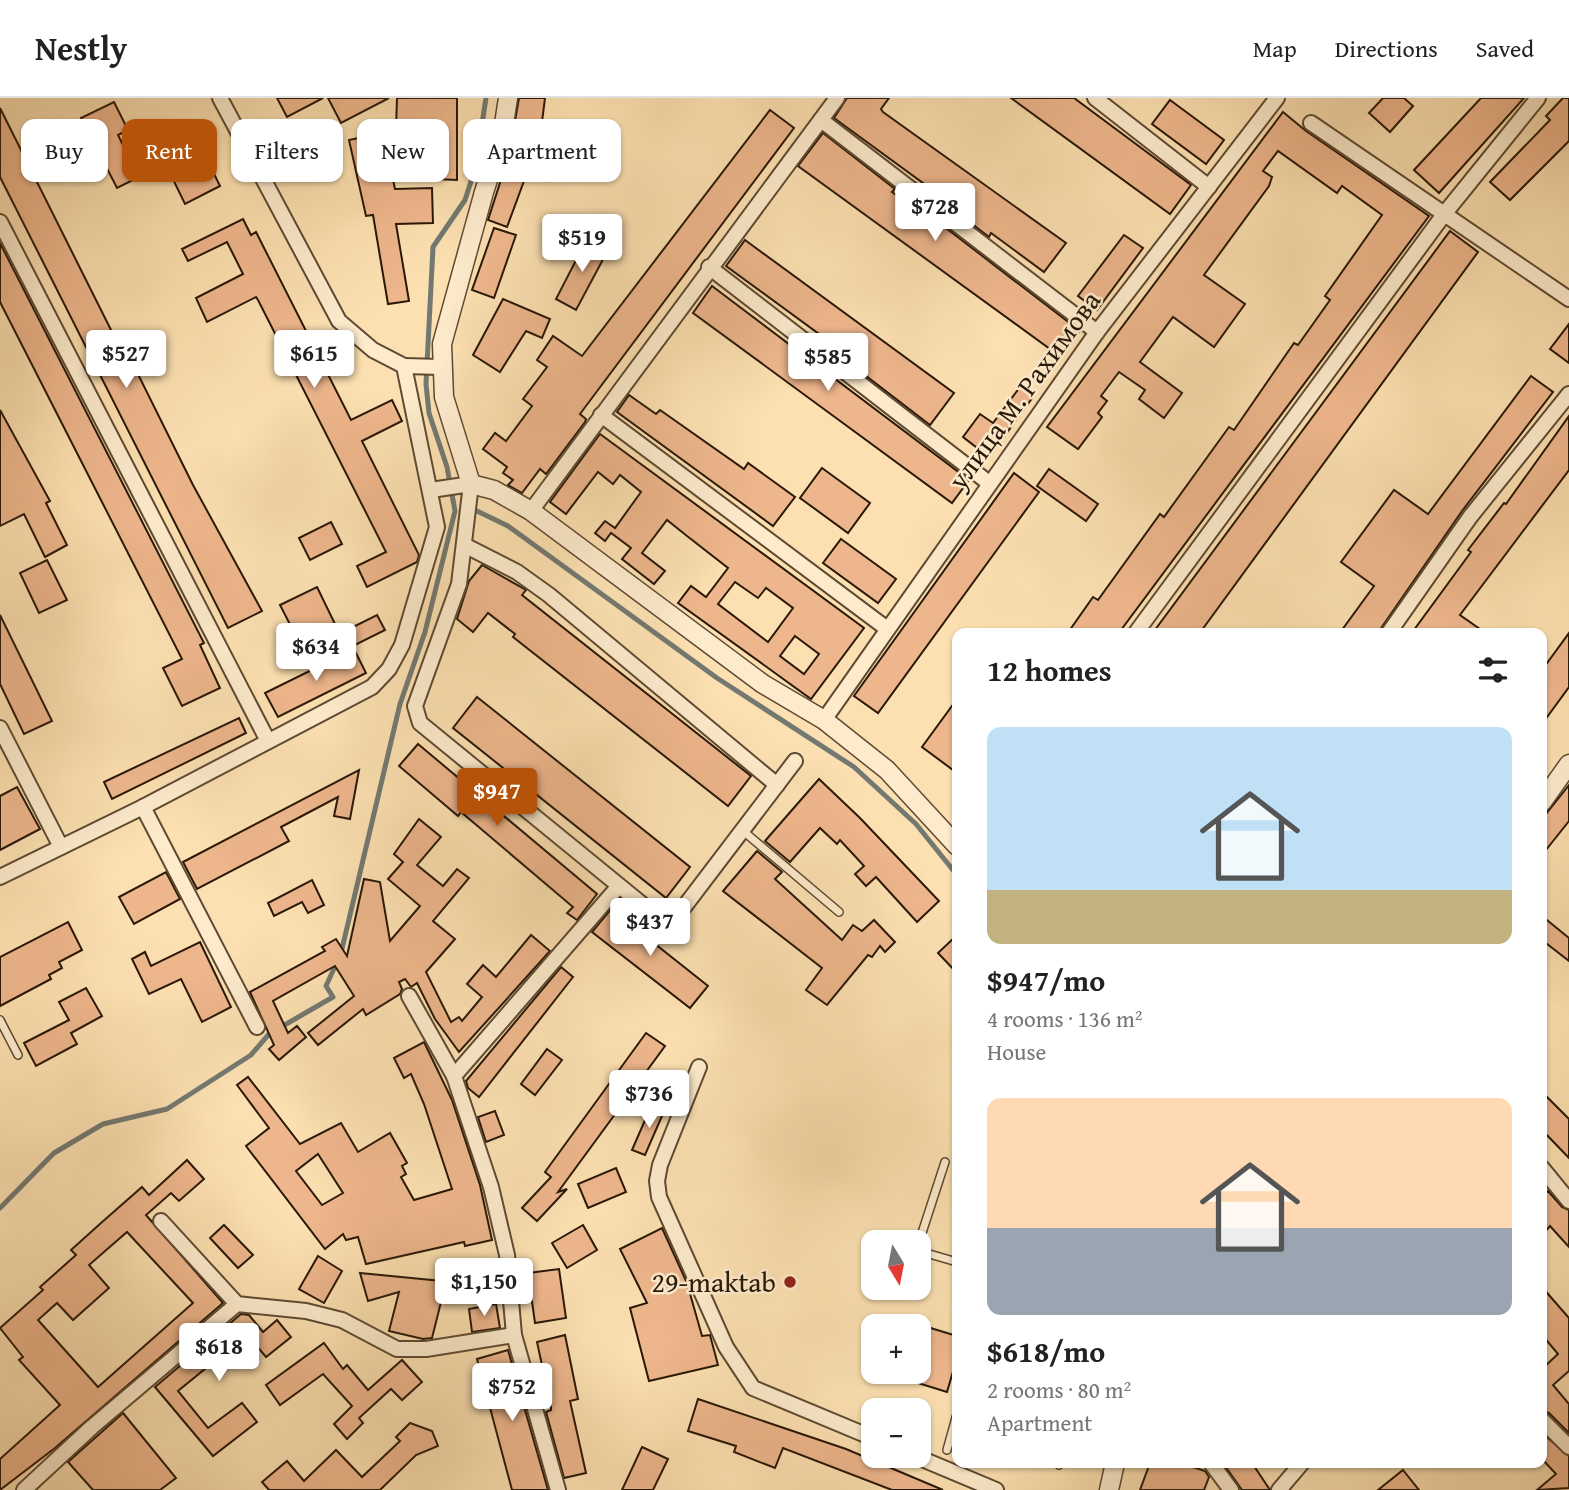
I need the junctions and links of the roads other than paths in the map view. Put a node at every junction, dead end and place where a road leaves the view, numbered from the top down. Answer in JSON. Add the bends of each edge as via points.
{"nodes":[{"id":1,"x":220,"y":98,"type":"edge"},
{"id":2,"x":508,"y":98,"type":"edge"},
{"id":3,"x":837,"y":98,"type":"edge"},
{"id":4,"x":1096,"y":98,"type":"edge"},
{"id":5,"x":1277,"y":98,"type":"edge"},
{"id":6,"x":1538,"y":98,"type":"edge"},
{"id":7,"x":821,"y":120,"type":"junction"},
{"id":8,"x":1311,"y":123,"type":"dead end"},
{"id":9,"x":1209,"y":187,"type":"junction"},
{"id":10,"x":1445,"y":213,"type":"junction"},
{"id":11,"x":0,"y":222,"type":"edge"},
{"id":12,"x":709,"y":267,"type":"junction"},
{"id":13,"x":1569,"y":299,"type":"edge"},
{"id":14,"x":1097,"y":332,"type":"junction"},
{"id":15,"x":404,"y":366,"type":"junction"},
{"id":16,"x":441,"y":367,"type":"junction"},
{"id":17,"x":1569,"y":394,"type":"edge"},
{"id":18,"x":601,"y":415,"type":"junction"},
{"id":19,"x":989,"y":483,"type":"junction"},
{"id":20,"x":431,"y":490,"type":"junction"},
{"id":21,"x":466,"y":491,"type":"junction"},
{"id":22,"x":531,"y":510,"type":"junction"},
{"id":23,"x":466,"y":546,"type":"junction"},
{"id":24,"x":886,"y":628,"type":"junction"},
{"id":25,"x":1140,"y":628,"type":"edge"},
{"id":26,"x":1392,"y":628,"type":"edge"},
{"id":27,"x":824,"y":720,"type":"junction"},
{"id":28,"x":0,"y":728,"type":"edge"},
{"id":29,"x":268,"y":741,"type":"junction"},
{"id":30,"x":794,"y":761,"type":"dead end"},
{"id":31,"x":1569,"y":764,"type":"edge"},
{"id":32,"x":777,"y":785,"type":"junction"},
{"id":33,"x":1547,"y":795,"type":"edge"},
{"id":34,"x":143,"y":807,"type":"junction"},
{"id":35,"x":742,"y":831,"type":"junction"},
{"id":36,"x":952,"y":841,"type":"edge"},
{"id":37,"x":61,"y":847,"type":"junction"},
{"id":38,"x":0,"y":877,"type":"edge"},
{"id":39,"x":618,"y":887,"type":"junction"},
{"id":40,"x":839,"y":912,"type":"dead end"},
{"id":41,"x":409,"y":996,"type":"dead end"},
{"id":42,"x":0,"y":1020,"type":"edge"},
{"id":43,"x":257,"y":1027,"type":"dead end"},
{"id":44,"x":18,"y":1055,"type":"dead end"},
{"id":45,"x":699,"y":1067,"type":"dead end"},
{"id":46,"x":454,"y":1076,"type":"junction"},
{"id":47,"x":945,"y":1161,"type":"dead end"},
{"id":48,"x":1547,"y":1174,"type":"edge"},
{"id":49,"x":1569,"y":1201,"type":"edge"},
{"id":50,"x":161,"y":1221,"type":"dead end"},
{"id":51,"x":923,"y":1230,"type":"edge"},
{"id":52,"x":931,"y":1254,"type":"edge"},
{"id":53,"x":952,"y":1261,"type":"edge"},
{"id":54,"x":237,"y":1304,"type":"junction"},
{"id":55,"x":514,"y":1335,"type":"junction"},
{"id":56,"x":1547,"y":1425,"type":"edge"},
{"id":57,"x":952,"y":1432,"type":"edge"},
{"id":58,"x":861,"y":1433,"type":"edge"},
{"id":59,"x":1569,"y":1447,"type":"edge"},
{"id":60,"x":947,"y":1450,"type":"dead end"},
{"id":61,"x":931,"y":1463,"type":"edge"},
{"id":62,"x":1114,"y":1468,"type":"edge"},
{"id":63,"x":1215,"y":1468,"type":"edge"},
{"id":64,"x":1298,"y":1468,"type":"edge"},
{"id":65,"x":24,"y":1490,"type":"edge"},
{"id":66,"x":558,"y":1490,"type":"edge"},
{"id":67,"x":996,"y":1490,"type":"edge"},
{"id":68,"x":1109,"y":1490,"type":"edge"},
{"id":69,"x":1231,"y":1490,"type":"edge"},
{"id":70,"x":1279,"y":1490,"type":"edge"}],
"edges":[{"from":1,"to":15,"type":"street","via":[[339,321],[373,350]]},
{"from":2,"to":16,"type":"street","via":[[502,137],[446,321]]},
{"from":3,"to":7,"type":"street"},
{"from":4,"to":9,"type":"street"},
{"from":5,"to":9,"type":"street","name":"улица М. Рахимова"},
{"from":6,"to":10,"type":"street"},
{"from":7,"to":12,"type":"street"},
{"from":7,"to":14,"type":"street"},
{"from":8,"to":10,"type":"street"},
{"from":9,"to":14,"type":"street","name":"улица М. Рахимова"},
{"from":10,"to":13,"type":"street"},
{"from":10,"to":25,"type":"street"},
{"from":11,"to":29,"type":"street"},
{"from":12,"to":18,"type":"street"},
{"from":12,"to":19,"type":"street"},
{"from":14,"to":19,"type":"street","name":"улица М. Рахимова"},
{"from":15,"to":16,"type":"street"},
{"from":15,"to":20,"type":"street"},
{"from":16,"to":21,"type":"street"},
{"from":17,"to":26,"type":"street","via":[[1471,517]]},
{"from":18,"to":22,"type":"street"},
{"from":18,"to":24,"type":"street"},
{"from":19,"to":24,"type":"street","name":"улица М. Рахимова"},
{"from":20,"to":21,"type":"street"},
{"from":20,"to":29,"type":"street","via":[[437,527],[397,657],[372,687]]},
{"from":21,"to":22,"type":"street","via":[[494,489]]},
{"from":21,"to":23,"type":"street"},
{"from":22,"to":27,"type":"street","via":[[763,684]]},
{"from":23,"to":32,"type":"street","via":[[517,572],[548,595]]},
{"from":23,"to":39,"type":"street","via":[[459,584],[415,706],[416,716]]},
{"from":24,"to":27,"type":"street","name":"улица М. Рахимова"},
{"from":27,"to":36,"type":"street","via":[[887,770]]},
{"from":28,"to":37,"type":"street"},
{"from":29,"to":34,"type":"street"},
{"from":30,"to":32,"type":"street"},
{"from":31,"to":33,"type":"street"},
{"from":32,"to":35,"type":"street"},
{"from":34,"to":37,"type":"street"},
{"from":34,"to":43,"type":"street"},
{"from":35,"to":39,"type":"street","via":[[670,919],[660,919]]},
{"from":35,"to":40,"type":"lane"},
{"from":37,"to":38,"type":"street"},
{"from":39,"to":46,"type":"street"},
{"from":41,"to":46,"type":"street"},
{"from":42,"to":44,"type":"lane"},
{"from":45,"to":58,"type":"street","via":[[660,1165],[659,1197],[726,1347],[753,1388]]},
{"from":46,"to":55,"type":"street","via":[[491,1187],[507,1255]]},
{"from":47,"to":51,"type":"lane"},
{"from":48,"to":49,"type":"street"},
{"from":50,"to":54,"type":"street"},
{"from":52,"to":53,"type":"lane"},
{"from":54,"to":55,"type":"street","via":[[342,1320],[397,1349]]},
{"from":54,"to":65,"type":"street"},
{"from":55,"to":66,"type":"street"},
{"from":56,"to":59,"type":"street"},
{"from":57,"to":60,"type":"lane"},
{"from":61,"to":67,"type":"street"},
{"from":62,"to":68,"type":"street"},
{"from":63,"to":69,"type":"street"},
{"from":64,"to":70,"type":"street"}]}
